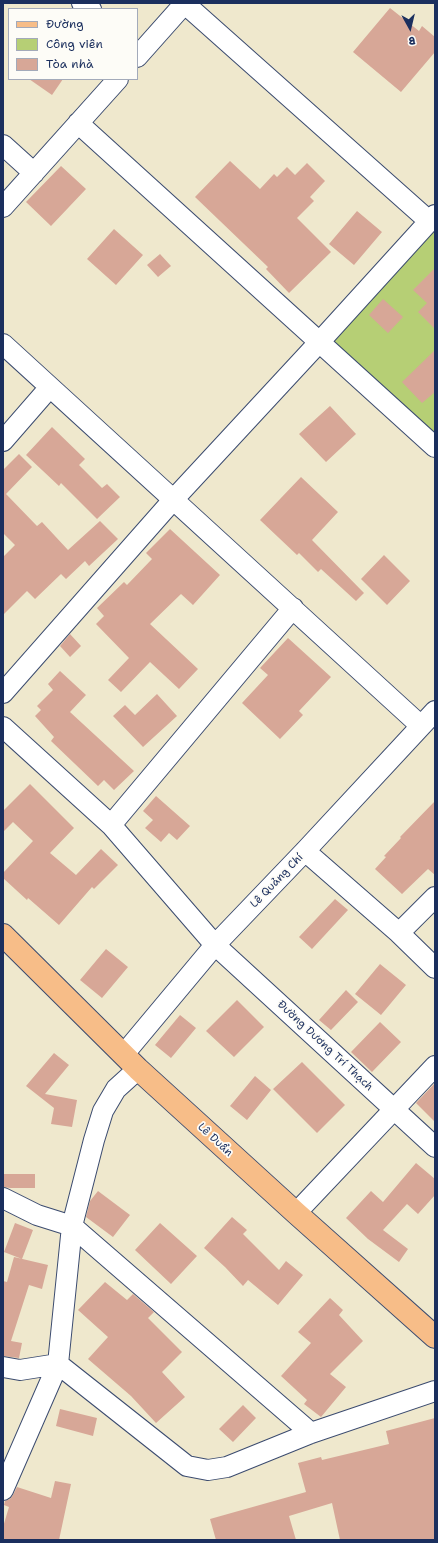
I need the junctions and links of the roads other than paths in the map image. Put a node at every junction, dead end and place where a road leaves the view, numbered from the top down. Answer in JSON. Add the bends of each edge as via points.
{"nodes":[{"id":1,"x":185,"y":3,"type":"edge"},
{"id":2,"x":140,"y":48,"type":"edge"},
{"id":3,"x":117,"y":80,"type":"edge"},
{"id":4,"x":78,"y":124,"type":"junction"},
{"id":5,"x":3,"y":145,"type":"edge"},
{"id":6,"x":34,"y":173,"type":"junction"},
{"id":7,"x":3,"y":207,"type":"edge"},
{"id":8,"x":432,"y":218,"type":"edge"},
{"id":9,"x":320,"y":342,"type":"junction"},
{"id":10,"x":3,"y":344,"type":"edge"},
{"id":11,"x":50,"y":387,"type":"junction"},
{"id":12,"x":3,"y":441,"type":"edge"},
{"id":13,"x":435,"y":447,"type":"edge"},
{"id":14,"x":173,"y":500,"type":"junction"},
{"id":15,"x":292,"y":608,"type":"junction"},
{"id":16,"x":3,"y":693,"type":"edge"},
{"id":17,"x":435,"y":711,"type":"edge"},
{"id":18,"x":421,"y":726,"type":"junction"},
{"id":19,"x":3,"y":727,"type":"edge"},
{"id":20,"x":110,"y":825,"type":"junction"},
{"id":21,"x":305,"y":851,"type":"junction"},
{"id":22,"x":435,"y":897,"type":"edge"},
{"id":23,"x":399,"y":933,"type":"junction"},
{"id":24,"x":3,"y":935,"type":"edge"},
{"id":25,"x":215,"y":945,"type":"junction"},
{"id":26,"x":435,"y":968,"type":"edge"},
{"id":27,"x":131,"y":1062,"type":"junction"},
{"id":28,"x":435,"y":1066,"type":"edge"},
{"id":29,"x":393,"y":1109,"type":"junction"},
{"id":30,"x":435,"y":1147,"type":"edge"},
{"id":31,"x":3,"y":1198,"type":"edge"},
{"id":32,"x":296,"y":1214,"type":"junction"},
{"id":33,"x":72,"y":1226,"type":"junction"},
{"id":34,"x":435,"y":1337,"type":"edge"},
{"id":35,"x":58,"y":1364,"type":"junction"},
{"id":36,"x":3,"y":1367,"type":"edge"},
{"id":37,"x":435,"y":1391,"type":"edge"},
{"id":38,"x":311,"y":1434,"type":"junction"},
{"id":39,"x":11,"y":1448,"type":"edge"},
{"id":40,"x":3,"y":1490,"type":"edge"}],
"edges":[{"from":1,"to":2,"type":"street"},
{"from":1,"to":8,"type":"street"},
{"from":3,"to":4,"type":"street"},
{"from":4,"to":6,"type":"street"},
{"from":4,"to":9,"type":"street"},
{"from":5,"to":6,"type":"street"},
{"from":6,"to":7,"type":"street"},
{"from":8,"to":9,"type":"street"},
{"from":9,"to":13,"type":"street"},
{"from":9,"to":14,"type":"street"},
{"from":10,"to":11,"type":"street"},
{"from":11,"to":12,"type":"street"},
{"from":11,"to":14,"type":"street"},
{"from":14,"to":15,"type":"street"},
{"from":14,"to":16,"type":"street"},
{"from":15,"to":18,"type":"street"},
{"from":15,"to":20,"type":"street"},
{"from":17,"to":18,"type":"street","name":"Lê Quảng Chí"},
{"from":18,"to":21,"type":"street","name":"Lê Quảng Chí"},
{"from":19,"to":20,"type":"street","name":"Đường Dương Trí Thạch"},
{"from":20,"to":25,"type":"street","name":"Đường Dương Trí Thạch"},
{"from":21,"to":23,"type":"street"},
{"from":21,"to":25,"type":"street","name":"Lê Quảng Chí"},
{"from":22,"to":23,"type":"street"},
{"from":23,"to":26,"type":"street"},
{"from":24,"to":27,"type":"main road","name":"Lê Duẩn"},
{"from":25,"to":27,"type":"street","name":"Lê Quảng Chí"},
{"from":25,"to":29,"type":"street","name":"Đường Dương Trí Thạch"},
{"from":27,"to":32,"type":"main road","name":"Lê Duẩn"},
{"from":27,"to":33,"type":"street","name":"Lê Quảng Chí","via":[[103,1111]]},
{"from":28,"to":29,"type":"street"},
{"from":29,"to":30,"type":"street","name":"Đường Dương Trí Thạch"},
{"from":29,"to":32,"type":"street"},
{"from":31,"to":33,"type":"street","via":[[37,1215]]},
{"from":32,"to":34,"type":"main road","name":"Lê Duẩn"},
{"from":33,"to":35,"type":"street","name":"Lê Quảng Chí"},
{"from":33,"to":38,"type":"street"},
{"from":35,"to":36,"type":"street","via":[[20,1370]]},
{"from":35,"to":38,"type":"street","via":[[187,1466],[208,1470],[227,1467]]},
{"from":35,"to":39,"type":"street","name":"Lê Quảng Chí"},
{"from":37,"to":38,"type":"street"},
{"from":39,"to":40,"type":"street","name":"Lê Quảng Chí"}]}
